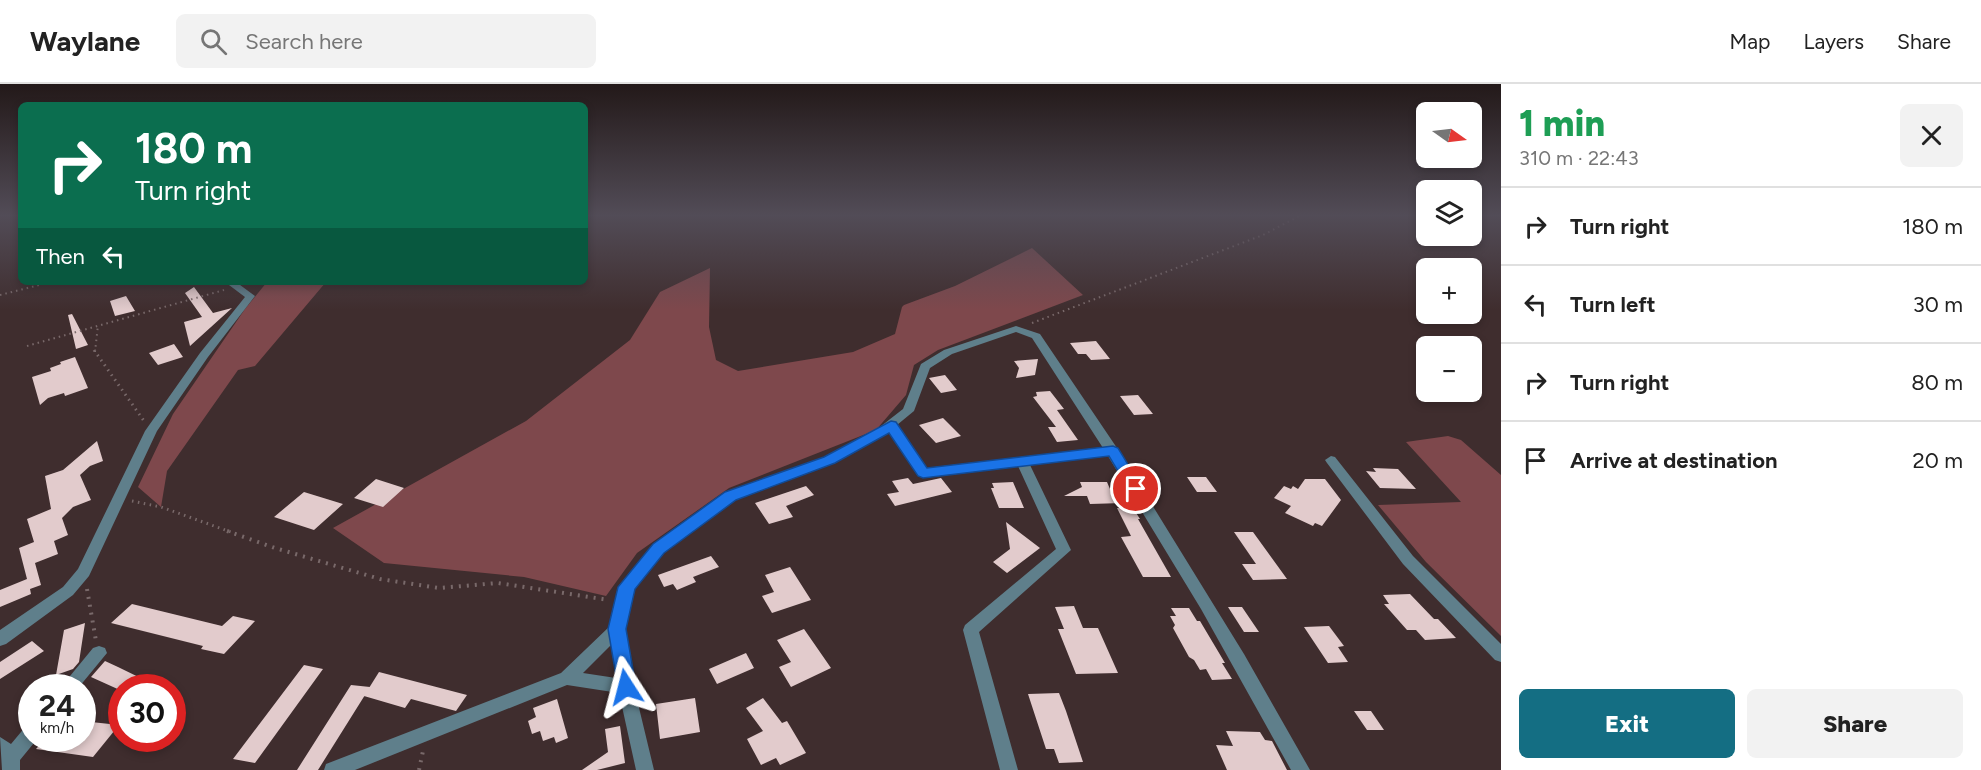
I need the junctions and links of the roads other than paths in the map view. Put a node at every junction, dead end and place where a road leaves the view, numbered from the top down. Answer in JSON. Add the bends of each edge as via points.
{"nodes":[{"id":1,"x":234,"y":285,"type":"edge"},
{"id":2,"x":891,"y":425,"type":"junction"},
{"id":3,"x":1113,"y":451,"type":"junction"},
{"id":4,"x":1331,"y":460,"type":"dead end"},
{"id":5,"x":1022,"y":461,"type":"junction"},
{"id":6,"x":617,"y":629,"type":"junction"},
{"id":7,"x":0,"y":639,"type":"edge"},
{"id":8,"x":99,"y":653,"type":"road end"},
{"id":9,"x":1501,"y":655,"type":"edge"},
{"id":10,"x":80,"y":674,"type":"edge"},
{"id":11,"x":567,"y":678,"type":"junction"},
{"id":12,"x":626,"y":687,"type":"junction"},
{"id":13,"x":18,"y":746,"type":"edge"},
{"id":14,"x":7,"y":757,"type":"edge"},
{"id":15,"x":333,"y":770,"type":"edge"},
{"id":16,"x":645,"y":770,"type":"edge"},
{"id":17,"x":1009,"y":770,"type":"edge"},
{"id":18,"x":1301,"y":770,"type":"edge"}],
"edges":[{"from":1,"to":7,"type":"street","via":[[250,296],[151,431],[84,572],[68,591]]},
{"from":2,"to":3,"type":"street","via":[[908,411],[925,366],[948,352],[1016,329],[1036,336]]},
{"from":2,"to":5,"type":"street","via":[[923,473]]},
{"from":2,"to":6,"type":"street","via":[[830,460],[731,496],[658,549],[627,587]]},
{"from":3,"to":5,"type":"street"},
{"from":3,"to":18,"type":"street"},
{"from":4,"to":9,"type":"street","via":[[1408,560]]},
{"from":5,"to":17,"type":"street","via":[[1064,550],[971,630]]},
{"from":6,"to":11,"type":"street"},
{"from":6,"to":12,"type":"street"},
{"from":8,"to":10,"type":"street"},
{"from":11,"to":12,"type":"street"},
{"from":11,"to":15,"type":"street"},
{"from":12,"to":16,"type":"street"},
{"from":13,"to":14,"type":"street"}]}
